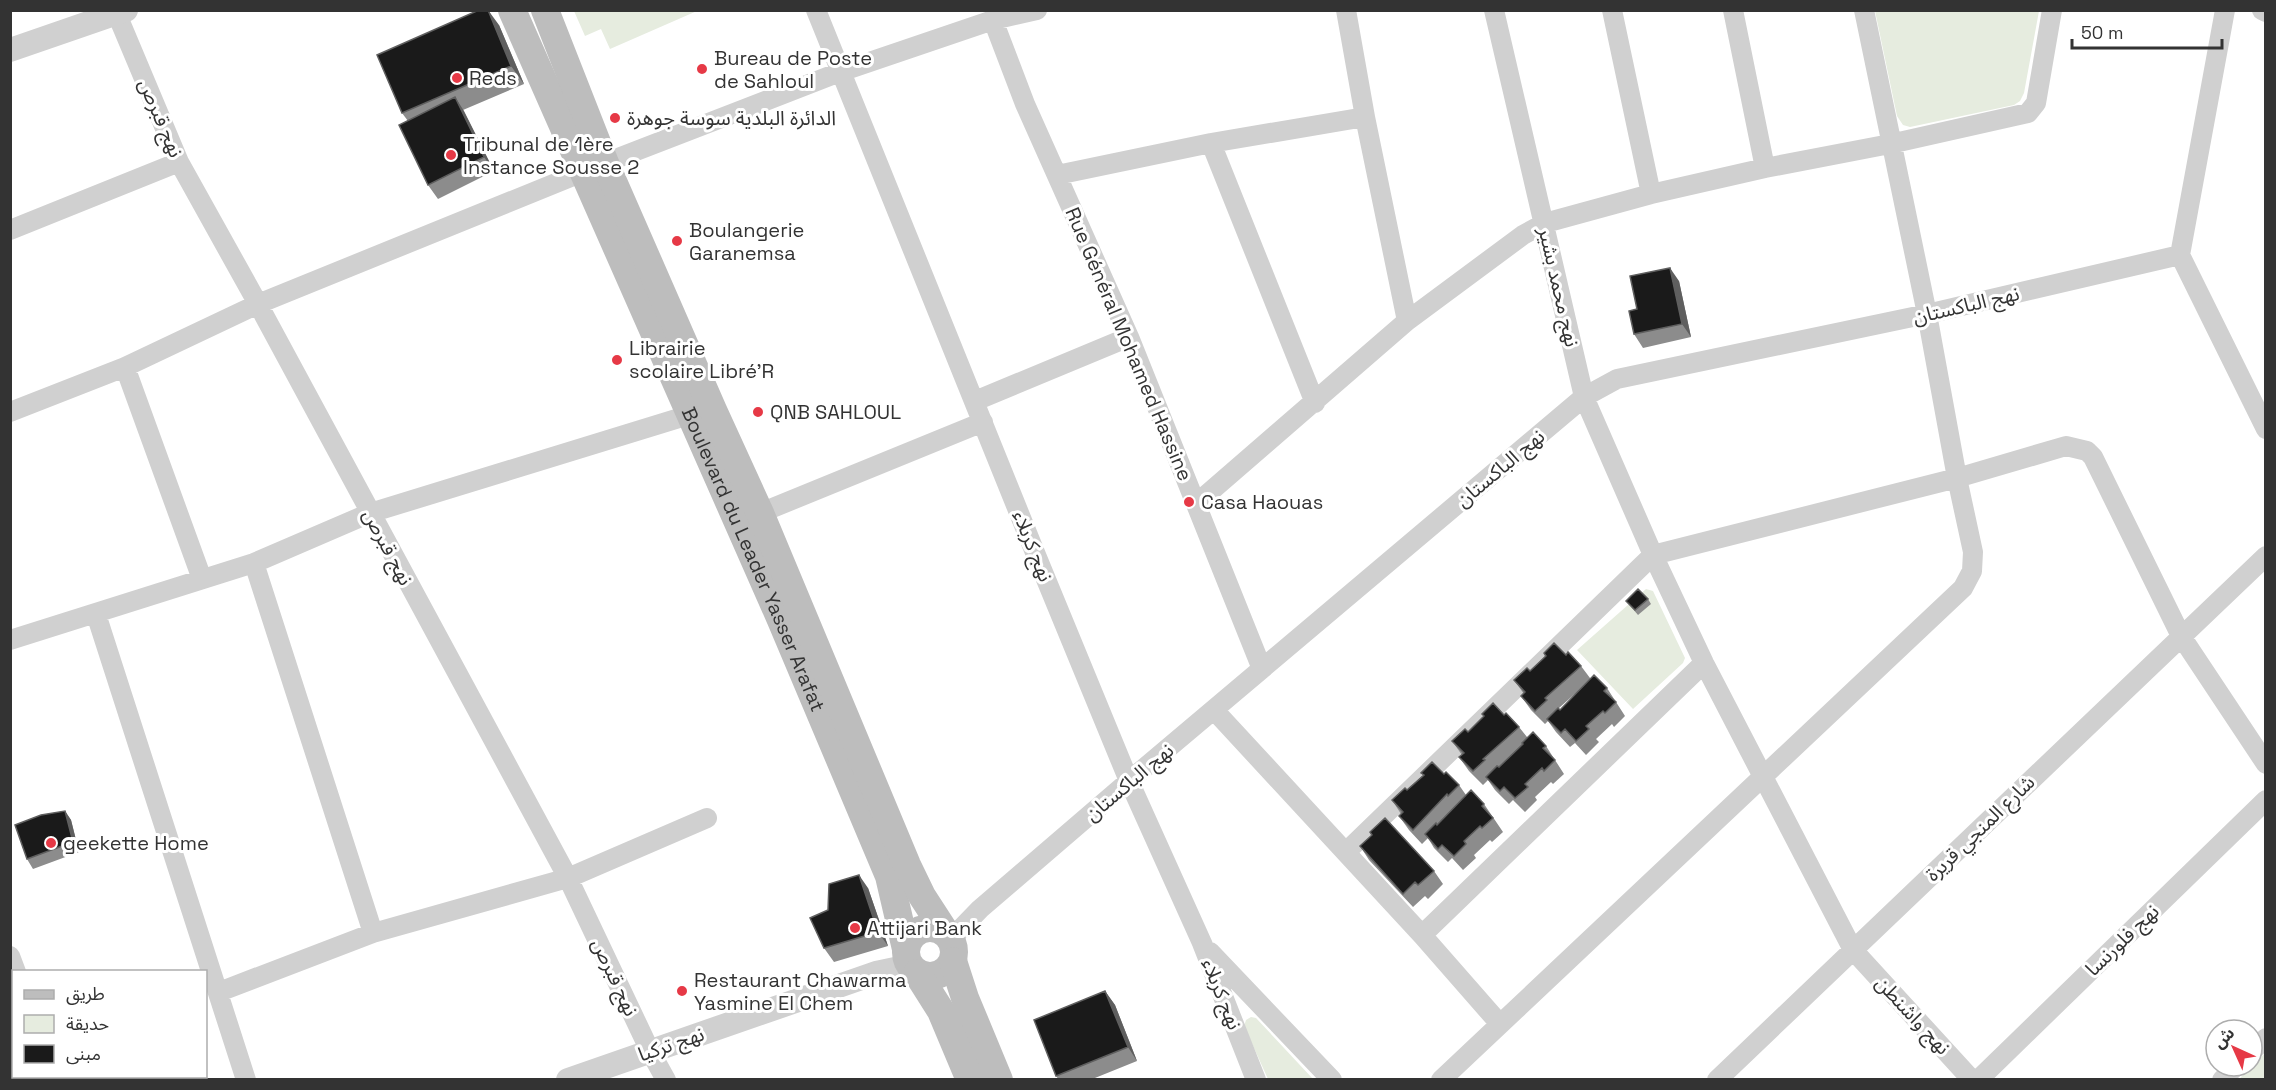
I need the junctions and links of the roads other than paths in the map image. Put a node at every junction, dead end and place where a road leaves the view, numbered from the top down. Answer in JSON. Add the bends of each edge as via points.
{"nodes":[{"id":1,"x":512,"y":10,"type":"edge"},
{"id":2,"x":546,"y":10,"type":"edge"},
{"id":3,"x":816,"y":10,"type":"edge"},
{"id":4,"x":1037,"y":10,"type":"edge"},
{"id":5,"x":1346,"y":10,"type":"edge"},
{"id":6,"x":1494,"y":10,"type":"edge"},
{"id":7,"x":1612,"y":10,"type":"edge"},
{"id":8,"x":1733,"y":10,"type":"edge"},
{"id":9,"x":1864,"y":10,"type":"edge"},
{"id":10,"x":2052,"y":10,"type":"edge"},
{"id":11,"x":2224,"y":10,"type":"edge"},
{"id":12,"x":121,"y":11,"type":"edge"},
{"id":13,"x":993,"y":20,"type":"junction"},
{"id":14,"x":10,"y":50,"type":"edge"},
{"id":15,"x":840,"y":72,"type":"junction"},
{"id":16,"x":1365,"y":117,"type":"junction"},
{"id":17,"x":1211,"y":143,"type":"junction"},
{"id":18,"x":1890,"y":144,"type":"junction"},
{"id":19,"x":179,"y":162,"type":"junction"},
{"id":20,"x":594,"y":167,"type":"junction"},
{"id":21,"x":1765,"y":168,"type":"junction"},
{"id":22,"x":1057,"y":175,"type":"junction"},
{"id":23,"x":1651,"y":194,"type":"junction"},
{"id":24,"x":1545,"y":223,"type":"junction"},
{"id":25,"x":10,"y":230,"type":"edge"},
{"id":26,"x":2180,"y":255,"type":"junction"},
{"id":27,"x":258,"y":304,"type":"junction"},
{"id":28,"x":1927,"y":314,"type":"junction"},
{"id":29,"x":1407,"y":321,"type":"junction"},
{"id":30,"x":1129,"y":338,"type":"junction"},
{"id":31,"x":125,"y":367,"type":"junction"},
{"id":32,"x":1584,"y":397,"type":"junction"},
{"id":33,"x":975,"y":401,"type":"junction"},
{"id":34,"x":1315,"y":403,"type":"junction"},
{"id":35,"x":10,"y":412,"type":"edge"},
{"id":36,"x":689,"y":415,"type":"junction"},
{"id":37,"x":984,"y":422,"type":"junction"},
{"id":38,"x":2265,"y":429,"type":"edge"},
{"id":39,"x":1957,"y":478,"type":"junction"},
{"id":40,"x":1197,"y":503,"type":"junction"},
{"id":41,"x":370,"y":513,"type":"junction"},
{"id":42,"x":760,"y":513,"type":"junction"},
{"id":43,"x":1653,"y":555,"type":"junction"},
{"id":44,"x":2265,"y":556,"type":"edge"},
{"id":45,"x":254,"y":563,"type":"junction"},
{"id":46,"x":2265,"y":566,"type":"edge"},
{"id":47,"x":2245,"y":577,"type":"junction"},
{"id":48,"x":202,"y":579,"type":"junction"},
{"id":49,"x":96,"y":614,"type":"junction"},
{"id":50,"x":2181,"y":636,"type":"junction"},
{"id":51,"x":10,"y":640,"type":"edge"},
{"id":52,"x":1704,"y":663,"type":"junction"},
{"id":53,"x":1262,"y":669,"type":"junction"},
{"id":54,"x":1214,"y":710,"type":"junction"},
{"id":55,"x":2265,"y":764,"type":"edge"},
{"id":56,"x":1762,"y":777,"type":"junction"},
{"id":57,"x":1129,"y":781,"type":"junction"},
{"id":58,"x":2265,"y":800,"type":"edge"},
{"id":59,"x":707,"y":818,"type":"dead end"},
{"id":60,"x":1346,"y":852,"type":"junction"},
{"id":61,"x":568,"y":878,"type":"junction"},
{"id":62,"x":373,"y":933,"type":"junction"},
{"id":63,"x":1422,"y":934,"type":"junction"},
{"id":64,"x":1202,"y":943,"type":"junction"},
{"id":65,"x":950,"y":944,"type":"junction"},
{"id":66,"x":1853,"y":950,"type":"junction"},
{"id":67,"x":911,"y":961,"type":"junction"},
{"id":68,"x":219,"y":993,"type":"junction"},
{"id":69,"x":1500,"y":1024,"type":"junction"},
{"id":70,"x":650,"y":1052,"type":"junction"},
{"id":71,"x":246,"y":1080,"type":"edge"},
{"id":72,"x":568,"y":1080,"type":"edge"},
{"id":73,"x":666,"y":1080,"type":"edge"},
{"id":74,"x":970,"y":1080,"type":"edge"},
{"id":75,"x":999,"y":1080,"type":"edge"},
{"id":76,"x":1256,"y":1080,"type":"edge"},
{"id":77,"x":1332,"y":1080,"type":"edge"},
{"id":78,"x":1441,"y":1080,"type":"edge"},
{"id":79,"x":1717,"y":1080,"type":"edge"},
{"id":80,"x":1972,"y":1080,"type":"edge"},
{"id":81,"x":1978,"y":1080,"type":"edge"}],
"edges":[{"from":1,"to":20,"type":"main road","name":"Boulevard du Leader Yasser Arafat"},
{"from":2,"to":20,"type":"main road","name":"Boulevard du Leader Yasser Arafat"},
{"from":3,"to":15,"type":"street","name":"نهج كربلاء"},
{"from":4,"to":13,"type":"street"},
{"from":5,"to":16,"type":"street"},
{"from":6,"to":24,"type":"street","name":"نهج محمد بشير"},
{"from":7,"to":23,"type":"street"},
{"from":8,"to":21,"type":"street"},
{"from":9,"to":18,"type":"street"},
{"from":10,"to":18,"type":"street","via":[[2036,103],[2028,113]]},
{"from":11,"to":26,"type":"street"},
{"from":12,"to":14,"type":"street"},
{"from":12,"to":19,"type":"street","name":"نهج قبرص"},
{"from":13,"to":15,"type":"street"},
{"from":13,"to":22,"type":"street","name":"Rue Général Mohamed Hassine"},
{"from":15,"to":20,"type":"street"},
{"from":15,"to":33,"type":"street","name":"نهج كربلاء"},
{"from":16,"to":17,"type":"street"},
{"from":16,"to":29,"type":"street"},
{"from":17,"to":22,"type":"street"},
{"from":17,"to":34,"type":"street"},
{"from":18,"to":21,"type":"street"},
{"from":18,"to":28,"type":"street"},
{"from":19,"to":25,"type":"street"},
{"from":19,"to":27,"type":"street","name":"نهج قبرص"},
{"from":20,"to":27,"type":"street"},
{"from":20,"to":36,"type":"main road","name":"Boulevard du Leader Yasser Arafat"},
{"from":20,"to":42,"type":"main road","name":"Boulevard du Leader Yasser Arafat"},
{"from":21,"to":23,"type":"street"},
{"from":22,"to":30,"type":"street","name":"Rue Général Mohamed Hassine"},
{"from":23,"to":24,"type":"street"},
{"from":24,"to":29,"type":"street"},
{"from":24,"to":32,"type":"street","name":"نهج محمد بشير"},
{"from":26,"to":28,"type":"street","name":"نهج الباكستان"},
{"from":26,"to":38,"type":"street"},
{"from":27,"to":31,"type":"street"},
{"from":27,"to":41,"type":"street","name":"نهج قبرص"},
{"from":28,"to":32,"type":"street","name":"نهج الباكستان","via":[[1617,379]]},
{"from":28,"to":39,"type":"street"},
{"from":29,"to":34,"type":"street"},
{"from":30,"to":33,"type":"street"},
{"from":30,"to":40,"type":"street","name":"Rue Général Mohamed Hassine"},
{"from":31,"to":35,"type":"street"},
{"from":31,"to":48,"type":"street"},
{"from":32,"to":43,"type":"street","name":"نهج محمد بشير"},
{"from":32,"to":53,"type":"street","name":"نهج الباكستان"},
{"from":33,"to":37,"type":"street","name":"نهج كربلاء"},
{"from":34,"to":40,"type":"street"},
{"from":36,"to":41,"type":"street"},
{"from":36,"to":67,"type":"main road","name":"Boulevard du Leader Yasser Arafat","via":[[889,876]]},
{"from":37,"to":42,"type":"street"},
{"from":37,"to":57,"type":"street","name":"نهج كربلاء"},
{"from":39,"to":43,"type":"street"},
{"from":39,"to":50,"type":"street","via":[[2066,446],[2087,451]]},
{"from":39,"to":56,"type":"street","via":[[1973,552],[1972,571],[1963,588]]},
{"from":40,"to":53,"type":"street","name":"Rue Général Mohamed Hassine"},
{"from":41,"to":45,"type":"street"},
{"from":41,"to":61,"type":"street","name":"نهج قبرص"},
{"from":42,"to":65,"type":"main road","name":"Boulevard du Leader Yasser Arafat","via":[[907,865]]},
{"from":43,"to":52,"type":"street","name":"نهج محمد بشير"},
{"from":43,"to":60,"type":"street"},
{"from":44,"to":47,"type":"street","name":"شارع المنجي قريرة"},
{"from":45,"to":48,"type":"street"},
{"from":45,"to":62,"type":"street"},
{"from":46,"to":47,"type":"street","name":"شارع المنجي قريرة"},
{"from":47,"to":50,"type":"street","name":"شارع المنجي قريرة"},
{"from":48,"to":49,"type":"street"},
{"from":49,"to":51,"type":"street"},
{"from":49,"to":68,"type":"street"},
{"from":50,"to":55,"type":"street"},
{"from":50,"to":66,"type":"street","name":"شارع المنجي قريرة"},
{"from":52,"to":56,"type":"street","name":"نهج محمد بشير"},
{"from":52,"to":63,"type":"street"},
{"from":53,"to":54,"type":"street","name":"نهج الباكستان"},
{"from":54,"to":57,"type":"street","name":"نهج الباكستان"},
{"from":54,"to":60,"type":"street"},
{"from":56,"to":66,"type":"street","name":"نهج واشنطن"},
{"from":56,"to":69,"type":"street"},
{"from":57,"to":64,"type":"street","name":"نهج كربلاء"},
{"from":57,"to":65,"type":"street","name":"نهج الباكستان","via":[[980,909]]},
{"from":58,"to":81,"type":"street","name":"نهج فلورنسا"},
{"from":59,"to":61,"type":"street"},
{"from":60,"to":63,"type":"street"},
{"from":61,"to":62,"type":"street"},
{"from":61,"to":70,"type":"street","name":"نهج قبرص"},
{"from":62,"to":68,"type":"street"},
{"from":63,"to":69,"type":"street"},
{"from":64,"to":76,"type":"street","name":"نهج كربلاء"},
{"from":64,"to":77,"type":"street"},
{"from":65,"to":67,"type":"main road","via":[[948,968],[934,976]]},
{"from":65,"to":67,"type":"main road","via":[[932,928],[925,928],[912,935]]},
{"from":65,"to":75,"type":"main road","name":"Boulevard du Leader Yasser Arafat","via":[[964,998]]},
{"from":66,"to":79,"type":"street","name":"شارع المنجي قريرة"},
{"from":66,"to":80,"type":"street","name":"نهج واشنطن"},
{"from":67,"to":70,"type":"street","name":"نهج تركيا","via":[[892,964]]},
{"from":67,"to":74,"type":"main road","name":"Boulevard du Leader Yasser Arafat","via":[[941,1011]]},
{"from":68,"to":71,"type":"street"},
{"from":69,"to":78,"type":"street"},
{"from":70,"to":72,"type":"street","name":"نهج تركيا"},
{"from":70,"to":73,"type":"street","name":"نهج قبرص"}]}
